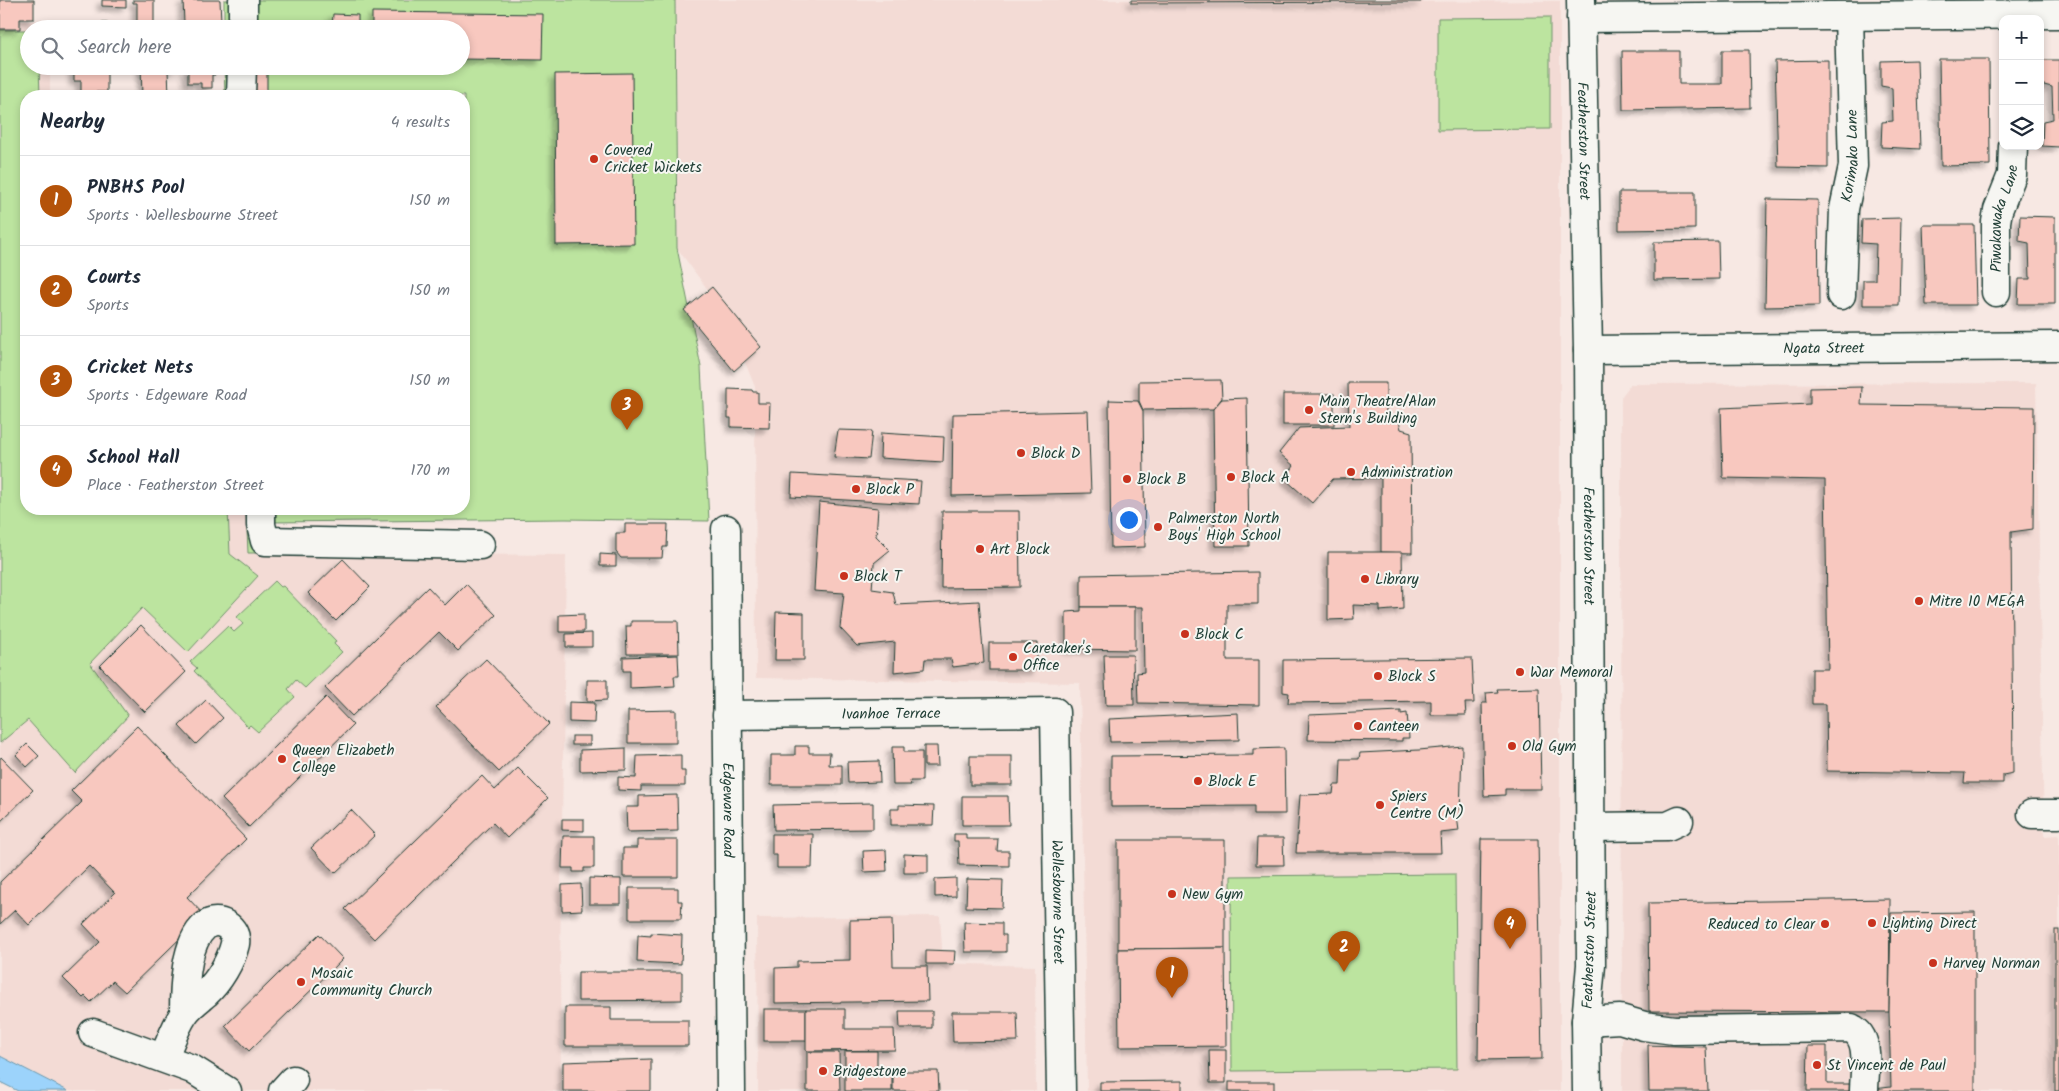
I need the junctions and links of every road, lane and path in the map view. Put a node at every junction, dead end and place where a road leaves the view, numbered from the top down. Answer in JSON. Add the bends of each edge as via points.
{"nodes":[{"id":1,"x":243,"y":0,"type":"edge"},
{"id":2,"x":1581,"y":9,"type":"edge"},
{"id":3,"x":2059,"y":14,"type":"edge"},
{"id":4,"x":2043,"y":15,"type":"edge"},
{"id":5,"x":1849,"y":16,"type":"junction"},
{"id":6,"x":1999,"y":17,"type":"edge"},
{"id":7,"x":243,"y":20,"type":"edge"},
{"id":8,"x":242,"y":75,"type":"edge"},
{"id":9,"x":241,"y":90,"type":"edge"},
{"id":10,"x":2013,"y":150,"type":"edge"},
{"id":11,"x":1996,"y":292,"type":"dead end"},
{"id":12,"x":1841,"y":295,"type":"dead end"},
{"id":13,"x":2059,"y":346,"type":"edge"},
{"id":14,"x":1588,"y":350,"type":"junction"},
{"id":15,"x":261,"y":515,"type":"edge"},
{"id":16,"x":726,"y":529,"type":"dead end"},
{"id":17,"x":480,"y":545,"type":"dead end"},
{"id":18,"x":1055,"y":712,"type":"joint"},
{"id":19,"x":727,"y":715,"type":"junction"},
{"id":20,"x":2032,"y":814,"type":"dead end"},
{"id":21,"x":2059,"y":814,"type":"edge"},
{"id":22,"x":1679,"y":821,"type":"dead end"},
{"id":23,"x":1591,"y":827,"type":"junction"},
{"id":24,"x":184,"y":1013,"type":"dead end"},
{"id":25,"x":1586,"y":1020,"type":"junction"},
{"id":26,"x":93,"y":1033,"type":"dead end"},
{"id":27,"x":163,"y":1058,"type":"junction"},
{"id":28,"x":227,"y":1091,"type":"edge"},
{"id":29,"x":731,"y":1091,"type":"edge"},
{"id":30,"x":1061,"y":1091,"type":"edge"},
{"id":31,"x":1587,"y":1091,"type":"edge"},
{"id":32,"x":1864,"y":1091,"type":"edge"}],
"edges":[{"from":1,"to":7,"type":"street"},
{"from":2,"to":5,"type":"street"},
{"from":2,"to":14,"type":"street","name":"Featherston Street"},
{"from":3,"to":4,"type":"street"},
{"from":5,"to":6,"type":"street"},
{"from":5,"to":12,"type":"street","name":"Korimako Lane","via":[[1853,166],[1844,209]]},
{"from":8,"to":9,"type":"street"},
{"from":10,"to":11,"type":"street","name":"Pīwakawaka Lane","via":[[2012,175],[1996,222]]},
{"from":13,"to":14,"type":"street","name":"Ngata Street"},
{"from":14,"to":23,"type":"street","name":"Featherston Street"},
{"from":15,"to":17,"type":"street","via":[[265,541]]},
{"from":16,"to":19,"type":"street","name":"Edgeware Road"},
{"from":18,"to":19,"type":"street","name":"Ivanhoe Terrace"},
{"from":18,"to":30,"type":"street","name":"Wellesbourne Street"},
{"from":19,"to":29,"type":"street","name":"Edgeware Road"},
{"from":20,"to":21,"type":"street"},
{"from":22,"to":23,"type":"street","via":[[1668,826]]},
{"from":23,"to":25,"type":"street","name":"Featherston Street","via":[[1591,965]]},
{"from":24,"to":27,"type":"street"},
{"from":25,"to":31,"type":"street","name":"Featherston Street"},
{"from":25,"to":32,"type":"street","via":[[1620,1019],[1674,1030],[1850,1028],[1857,1031],[1864,1046]]},
{"from":26,"to":27,"type":"street"},
{"from":27,"to":28,"type":"street","via":[[192,1069]]}]}
